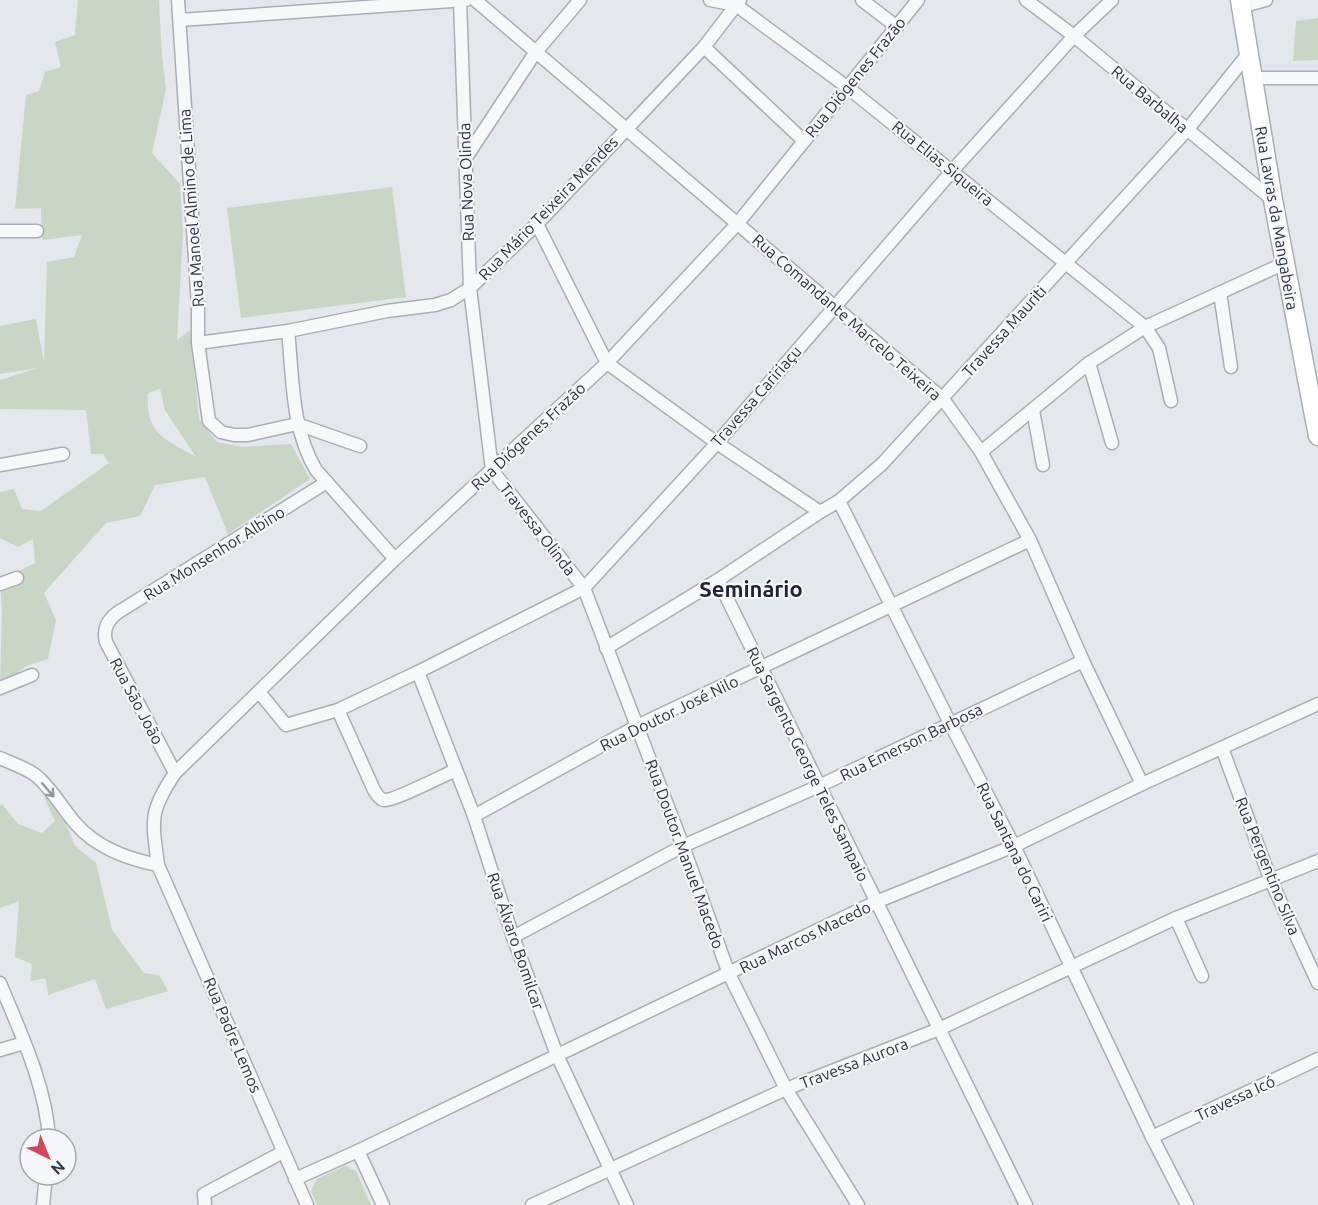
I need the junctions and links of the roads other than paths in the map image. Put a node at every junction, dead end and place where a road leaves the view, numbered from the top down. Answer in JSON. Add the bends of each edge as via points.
{"nodes":[{"id":1,"x":178,"y":0,"type":"edge"},
{"id":2,"x":460,"y":0,"type":"edge"},
{"id":3,"x":466,"y":0,"type":"edge"},
{"id":4,"x":475,"y":0,"type":"edge"},
{"id":5,"x":580,"y":0,"type":"edge"},
{"id":6,"x":710,"y":0,"type":"edge"},
{"id":7,"x":862,"y":0,"type":"edge"},
{"id":8,"x":918,"y":0,"type":"edge"},
{"id":9,"x":1026,"y":0,"type":"edge"},
{"id":10,"x":1112,"y":0,"type":"edge"},
{"id":11,"x":1266,"y":0,"type":"edge"},
{"id":12,"x":738,"y":2,"type":"edge"},
{"id":13,"x":1240,"y":3,"type":"edge"},
{"id":14,"x":180,"y":20,"type":"junction"},
{"id":15,"x":897,"y":27,"type":"junction"},
{"id":16,"x":1074,"y":36,"type":"junction"},
{"id":17,"x":704,"y":47,"type":"junction"},
{"id":18,"x":535,"y":53,"type":"junction"},
{"id":19,"x":1248,"y":54,"type":"junction"},
{"id":20,"x":1252,"y":78,"type":"junction"},
{"id":21,"x":1318,"y":78,"type":"edge"},
{"id":22,"x":847,"y":87,"type":"junction"},
{"id":23,"x":625,"y":129,"type":"junction"},
{"id":24,"x":1186,"y":130,"type":"junction"},
{"id":25,"x":803,"y":140,"type":"junction"},
{"id":26,"x":464,"y":160,"type":"junction"},
{"id":27,"x":953,"y":171,"type":"junction"},
{"id":28,"x":1273,"y":200,"type":"junction"},
{"id":29,"x":738,"y":223,"type":"junction"},
{"id":30,"x":537,"y":224,"type":"junction"},
{"id":31,"x":0,"y":231,"type":"edge"},
{"id":32,"x":37,"y":231,"type":"dead end"},
{"id":33,"x":1066,"y":262,"type":"junction"},
{"id":34,"x":1285,"y":263,"type":"junction"},
{"id":35,"x":470,"y":288,"type":"junction"},
{"id":36,"x":1220,"y":293,"type":"junction"},
{"id":37,"x":834,"y":305,"type":"junction"},
{"id":38,"x":1145,"y":327,"type":"junction"},
{"id":39,"x":288,"y":331,"type":"junction"},
{"id":40,"x":198,"y":343,"type":"junction"},
{"id":41,"x":608,"y":363,"type":"junction"},
{"id":42,"x":1089,"y":363,"type":"junction"},
{"id":43,"x":1231,"y":367,"type":"dead end"},
{"id":44,"x":943,"y":399,"type":"junction"},
{"id":45,"x":1171,"y":400,"type":"dead end"},
{"id":46,"x":1033,"y":410,"type":"junction"},
{"id":47,"x":297,"y":424,"type":"junction"},
{"id":48,"x":1318,"y":436,"type":"edge"},
{"id":49,"x":717,"y":443,"type":"junction"},
{"id":50,"x":1112,"y":443,"type":"dead end"},
{"id":51,"x":360,"y":446,"type":"dead end"},
{"id":52,"x":981,"y":452,"type":"junction"},
{"id":53,"x":63,"y":454,"type":"dead end"},
{"id":54,"x":0,"y":465,"type":"edge"},
{"id":55,"x":1043,"y":465,"type":"dead end"},
{"id":56,"x":492,"y":470,"type":"junction"},
{"id":57,"x":327,"y":482,"type":"junction"},
{"id":58,"x":839,"y":501,"type":"junction"},
{"id":59,"x":820,"y":512,"type":"junction"},
{"id":60,"x":1030,"y":540,"type":"junction"},
{"id":61,"x":395,"y":559,"type":"junction"},
{"id":62,"x":17,"y":578,"type":"dead end"},
{"id":63,"x":718,"y":580,"type":"junction"},
{"id":64,"x":0,"y":584,"type":"edge"},
{"id":65,"x":584,"y":588,"type":"junction"},
{"id":66,"x":892,"y":607,"type":"junction"},
{"id":67,"x":105,"y":628,"type":"joint"},
{"id":68,"x":606,"y":648,"type":"junction"},
{"id":69,"x":1083,"y":662,"type":"junction"},
{"id":70,"x":760,"y":669,"type":"junction"},
{"id":71,"x":418,"y":672,"type":"junction"},
{"id":72,"x":32,"y":675,"type":"dead end"},
{"id":73,"x":0,"y":688,"type":"edge"},
{"id":74,"x":259,"y":693,"type":"junction"},
{"id":75,"x":1318,"y":704,"type":"edge"},
{"id":76,"x":338,"y":710,"type":"junction"},
{"id":77,"x":950,"y":723,"type":"junction"},
{"id":78,"x":637,"y":726,"type":"junction"},
{"id":79,"x":1222,"y":748,"type":"junction"},
{"id":80,"x":0,"y":758,"type":"edge"},
{"id":81,"x":456,"y":770,"type":"junction"},
{"id":82,"x":175,"y":773,"type":"junction"},
{"id":83,"x":1142,"y":784,"type":"junction"},
{"id":84,"x":819,"y":786,"type":"junction"},
{"id":85,"x":474,"y":816,"type":"junction"},
{"id":86,"x":683,"y":846,"type":"junction"},
{"id":87,"x":1014,"y":846,"type":"junction"},
{"id":88,"x":1318,"y":861,"type":"edge"},
{"id":89,"x":158,"y":865,"type":"junction"},
{"id":90,"x":1271,"y":880,"type":"junction"},
{"id":91,"x":876,"y":902,"type":"junction"},
{"id":92,"x":1176,"y":918,"type":"junction"},
{"id":93,"x":513,"y":937,"type":"junction"},
{"id":94,"x":1071,"y":967,"type":"junction"},
{"id":95,"x":729,"y":974,"type":"junction"},
{"id":96,"x":1202,"y":976,"type":"dead end"},
{"id":97,"x":0,"y":983,"type":"edge"},
{"id":98,"x":1318,"y":983,"type":"edge"},
{"id":99,"x":939,"y":1029,"type":"junction"},
{"id":100,"x":24,"y":1043,"type":"junction"},
{"id":101,"x":0,"y":1050,"type":"edge"},
{"id":102,"x":557,"y":1055,"type":"junction"},
{"id":103,"x":1318,"y":1059,"type":"edge"},
{"id":104,"x":786,"y":1089,"type":"junction"},
{"id":105,"x":48,"y":1127,"type":"edge"},
{"id":106,"x":1152,"y":1137,"type":"junction"},
{"id":107,"x":358,"y":1151,"type":"junction"},
{"id":108,"x":283,"y":1152,"type":"junction"},
{"id":109,"x":612,"y":1170,"type":"junction"},
{"id":110,"x":295,"y":1179,"type":"junction"},
{"id":111,"x":45,"y":1187,"type":"edge"},
{"id":112,"x":204,"y":1200,"type":"edge"},
{"id":113,"x":43,"y":1205,"type":"edge"},
{"id":114,"x":307,"y":1205,"type":"edge"},
{"id":115,"x":383,"y":1205,"type":"edge"},
{"id":116,"x":532,"y":1205,"type":"edge"},
{"id":117,"x":627,"y":1205,"type":"edge"},
{"id":118,"x":858,"y":1205,"type":"edge"},
{"id":119,"x":1026,"y":1205,"type":"edge"},
{"id":120,"x":1187,"y":1205,"type":"edge"}],
"edges":[{"from":1,"to":14,"type":"street","name":"Rua Manoel Almino de Lima"},
{"from":2,"to":3,"type":"street"},
{"from":2,"to":14,"type":"street"},
{"from":2,"to":26,"type":"street","name":"Rua Nova Olinda"},
{"from":4,"to":18,"type":"street","name":"Rua Comandante Marcelo Teixeira"},
{"from":5,"to":18,"type":"street"},
{"from":6,"to":12,"type":"street"},
{"from":7,"to":15,"type":"street"},
{"from":8,"to":15,"type":"street","name":"Rua Diógenes Frazão"},
{"from":9,"to":16,"type":"street","name":"Rua Barbalha"},
{"from":10,"to":16,"type":"street","name":"Travessa Caririaçu"},
{"from":11,"to":13,"type":"street"},
{"from":12,"to":17,"type":"street","name":"Rua Mário Teixeira Mendes"},
{"from":12,"to":22,"type":"street","name":"Rua Elias Siqueira"},
{"from":13,"to":19,"type":"street","name":"Rua Lavras da Mangabeira"},
{"from":14,"to":40,"type":"street","name":"Rua Manoel Almino de Lima"},
{"from":15,"to":22,"type":"street","name":"Rua Diógenes Frazão"},
{"from":16,"to":24,"type":"street","name":"Rua Barbalha"},
{"from":16,"to":27,"type":"street","name":"Travessa Caririaçu"},
{"from":17,"to":23,"type":"street","name":"Rua Mário Teixeira Mendes"},
{"from":17,"to":25,"type":"street"},
{"from":18,"to":23,"type":"street","name":"Rua Comandante Marcelo Teixeira"},
{"from":18,"to":26,"type":"street"},
{"from":19,"to":20,"type":"street","name":"Rua Lavras da Mangabeira"},
{"from":19,"to":24,"type":"street","name":"Travessa Mauriti"},
{"from":20,"to":21,"type":"street"},
{"from":20,"to":28,"type":"street","name":"Rua Lavras da Mangabeira"},
{"from":22,"to":25,"type":"street","name":"Rua Diógenes Frazão"},
{"from":22,"to":27,"type":"street","name":"Rua Elias Siqueira"},
{"from":23,"to":29,"type":"street","name":"Rua Comandante Marcelo Teixeira"},
{"from":23,"to":30,"type":"street","name":"Rua Mário Teixeira Mendes"},
{"from":24,"to":28,"type":"street","name":"Rua Barbalha"},
{"from":24,"to":33,"type":"street","name":"Travessa Mauriti"},
{"from":25,"to":29,"type":"street","name":"Rua Diógenes Frazão"},
{"from":26,"to":35,"type":"street","name":"Rua Nova Olinda"},
{"from":27,"to":33,"type":"street","name":"Rua Elias Siqueira"},
{"from":27,"to":37,"type":"street","name":"Travessa Caririaçu"},
{"from":28,"to":34,"type":"street","name":"Rua Lavras da Mangabeira"},
{"from":29,"to":37,"type":"street","name":"Rua Comandante Marcelo Teixeira"},
{"from":29,"to":41,"type":"street","name":"Rua Diógenes Frazão"},
{"from":30,"to":35,"type":"street","name":"Rua Mário Teixeira Mendes"},
{"from":30,"to":41,"type":"street"},
{"from":31,"to":32,"type":"street"},
{"from":33,"to":38,"type":"street","name":"Rua Elias Siqueira"},
{"from":33,"to":44,"type":"street","name":"Travessa Mauriti"},
{"from":34,"to":36,"type":"street"},
{"from":34,"to":48,"type":"street","name":"Rua Lavras da Mangabeira"},
{"from":35,"to":39,"type":"street","name":"Rua Mário Teixeira Mendes","via":[[435,305]]},
{"from":35,"to":56,"type":"street","name":"Rua Nova Olinda"},
{"from":36,"to":38,"type":"street"},
{"from":36,"to":43,"type":"street"},
{"from":37,"to":44,"type":"street","name":"Rua Comandante Marcelo Teixeira"},
{"from":37,"to":49,"type":"street","name":"Travessa Caririaçu"},
{"from":38,"to":42,"type":"street"},
{"from":38,"to":45,"type":"street","name":"Rua Elias Siqueira","via":[[1159,348]]},
{"from":39,"to":40,"type":"street","name":"Rua Mário Teixeira Mendes"},
{"from":39,"to":47,"type":"street"},
{"from":40,"to":47,"type":"street","name":"Rua Manoel Almino de Lima","via":[[207,416],[213,427],[226,434],[248,435]]},
{"from":41,"to":49,"type":"street"},
{"from":41,"to":56,"type":"street","name":"Rua Diógenes Frazão"},
{"from":42,"to":46,"type":"street"},
{"from":42,"to":50,"type":"street"},
{"from":44,"to":52,"type":"street","name":"Rua Comandante Marcelo Teixeira"},
{"from":44,"to":58,"type":"street","name":"Travessa Mauriti","via":[[882,464]]},
{"from":46,"to":52,"type":"street"},
{"from":46,"to":55,"type":"street"},
{"from":47,"to":51,"type":"street"},
{"from":47,"to":57,"type":"street","via":[[309,457]]},
{"from":49,"to":59,"type":"street"},
{"from":49,"to":65,"type":"street","name":"Travessa Caririaçu"},
{"from":52,"to":60,"type":"street","name":"Rua Comandante Marcelo Teixeira"},
{"from":53,"to":54,"type":"street"},
{"from":56,"to":61,"type":"street","name":"Rua Diógenes Frazão"},
{"from":56,"to":65,"type":"street","name":"Travessa Olinda"},
{"from":57,"to":61,"type":"street"},
{"from":57,"to":67,"type":"street","name":"Rua Monsenhor Albino","via":[[117,613]]},
{"from":58,"to":59,"type":"street","name":"Travessa Mauriti"},
{"from":58,"to":66,"type":"street","name":"Rua Santana do Cariri"},
{"from":59,"to":63,"type":"street","name":"Travessa Mauriti"},
{"from":60,"to":66,"type":"street","name":"Rua Doutor José Nilo"},
{"from":60,"to":69,"type":"street","name":"Rua Comandante Marcelo Teixeira"},
{"from":61,"to":74,"type":"street","name":"Rua Diógenes Frazão"},
{"from":62,"to":64,"type":"street"},
{"from":63,"to":68,"type":"street","name":"Travessa Mauriti"},
{"from":63,"to":70,"type":"street","name":"Rua Sargento George Teles Sampaio"},
{"from":65,"to":68,"type":"street","name":"Rua Doutor Manuel Macedo"},
{"from":65,"to":71,"type":"street","name":"Travessa Caririaçu"},
{"from":66,"to":70,"type":"street","name":"Rua Doutor José Nilo"},
{"from":66,"to":77,"type":"street","name":"Rua Santana do Cariri"},
{"from":67,"to":82,"type":"street","name":"Rua São João","via":[[109,648]]},
{"from":68,"to":78,"type":"street","name":"Rua Doutor Manuel Macedo"},
{"from":69,"to":77,"type":"street","name":"Rua Emerson Barbosa"},
{"from":69,"to":83,"type":"street","name":"Rua Comandante Marcelo Teixeira"},
{"from":70,"to":78,"type":"street","name":"Rua Doutor José Nilo"},
{"from":70,"to":84,"type":"street","name":"Rua Sargento George Teles Sampaio"},
{"from":71,"to":76,"type":"street","name":"Travessa Caririaçu"},
{"from":71,"to":81,"type":"street","name":"Rua Álvaro Bomilcar"},
{"from":72,"to":73,"type":"street"},
{"from":74,"to":76,"type":"street","name":"Travessa Caririaçu","via":[[289,725]]},
{"from":74,"to":82,"type":"street","name":"Rua Diógenes Frazão"},
{"from":75,"to":79,"type":"street","name":"Rua Marcos Macedo"},
{"from":76,"to":81,"type":"street","via":[[380,798],[389,799]]},
{"from":77,"to":84,"type":"street","name":"Rua Emerson Barbosa"},
{"from":77,"to":87,"type":"street","name":"Rua Santana do Cariri"},
{"from":78,"to":85,"type":"street","name":"Rua Doutor José Nilo"},
{"from":78,"to":86,"type":"street","name":"Rua Doutor Manuel Macedo"},
{"from":79,"to":83,"type":"street","name":"Rua Marcos Macedo"},
{"from":79,"to":90,"type":"street","name":"Rua Pergentino Silva"},
{"from":80,"to":89,"type":"street","one_way":true,"via":[[34,775],[77,826],[96,842]]},
{"from":81,"to":85,"type":"street","name":"Rua Álvaro Bomilcar"},
{"from":82,"to":89,"type":"street","name":"Rua Diógenes Frazão","via":[[155,808]]},
{"from":83,"to":87,"type":"street","name":"Rua Marcos Macedo"},
{"from":84,"to":86,"type":"street","name":"Rua Emerson Barbosa"},
{"from":84,"to":91,"type":"street","name":"Rua Sargento George Teles Sampaio"},
{"from":85,"to":93,"type":"street","name":"Rua Álvaro Bomilcar"},
{"from":86,"to":93,"type":"street","name":"Rua Emerson Barbosa"},
{"from":86,"to":95,"type":"street","name":"Rua Doutor Manuel Macedo"},
{"from":87,"to":91,"type":"street","name":"Rua Marcos Macedo"},
{"from":87,"to":94,"type":"street","name":"Rua Santana do Cariri"},
{"from":88,"to":90,"type":"street","name":"Travessa Aurora"},
{"from":89,"to":108,"type":"street","name":"Rua Padre Lemos"},
{"from":90,"to":92,"type":"street","name":"Travessa Aurora"},
{"from":90,"to":98,"type":"street","name":"Rua Pergentino Silva"},
{"from":91,"to":95,"type":"street","name":"Rua Marcos Macedo"},
{"from":91,"to":99,"type":"street","name":"Rua Sargento George Teles Sampaio"},
{"from":92,"to":94,"type":"street","name":"Travessa Aurora"},
{"from":92,"to":96,"type":"street"},
{"from":93,"to":102,"type":"street","name":"Rua Álvaro Bomilcar"},
{"from":94,"to":99,"type":"street","name":"Travessa Aurora"},
{"from":94,"to":106,"type":"street","name":"Rua Santana do Cariri"},
{"from":95,"to":102,"type":"street","name":"Rua Marcos Macedo"},
{"from":95,"to":104,"type":"street","name":"Rua Doutor Manuel Macedo"},
{"from":97,"to":100,"type":"street"},
{"from":99,"to":104,"type":"street","name":"Travessa Aurora"},
{"from":99,"to":119,"type":"street","name":"Rua Sargento George Teles Sampaio"},
{"from":100,"to":101,"type":"street"},
{"from":100,"to":105,"type":"street"},
{"from":102,"to":107,"type":"street","name":"Rua Marcos Macedo"},
{"from":102,"to":109,"type":"street","name":"Rua Álvaro Bomilcar"},
{"from":103,"to":106,"type":"street","name":"Travessa Icó"},
{"from":104,"to":109,"type":"street","name":"Travessa Aurora"},
{"from":104,"to":118,"type":"street","name":"Rua Doutor Manuel Macedo"},
{"from":106,"to":120,"type":"street","name":"Rua Santana do Cariri"},
{"from":107,"to":110,"type":"street","name":"Rua Marcos Macedo"},
{"from":107,"to":115,"type":"street"},
{"from":108,"to":110,"type":"street","name":"Rua Padre Lemos"},
{"from":108,"to":112,"type":"street"},
{"from":109,"to":116,"type":"street","name":"Travessa Aurora"},
{"from":109,"to":117,"type":"street","name":"Rua Álvaro Bomilcar"},
{"from":110,"to":114,"type":"street","name":"Rua Padre Lemos"},
{"from":111,"to":113,"type":"street"}]}
